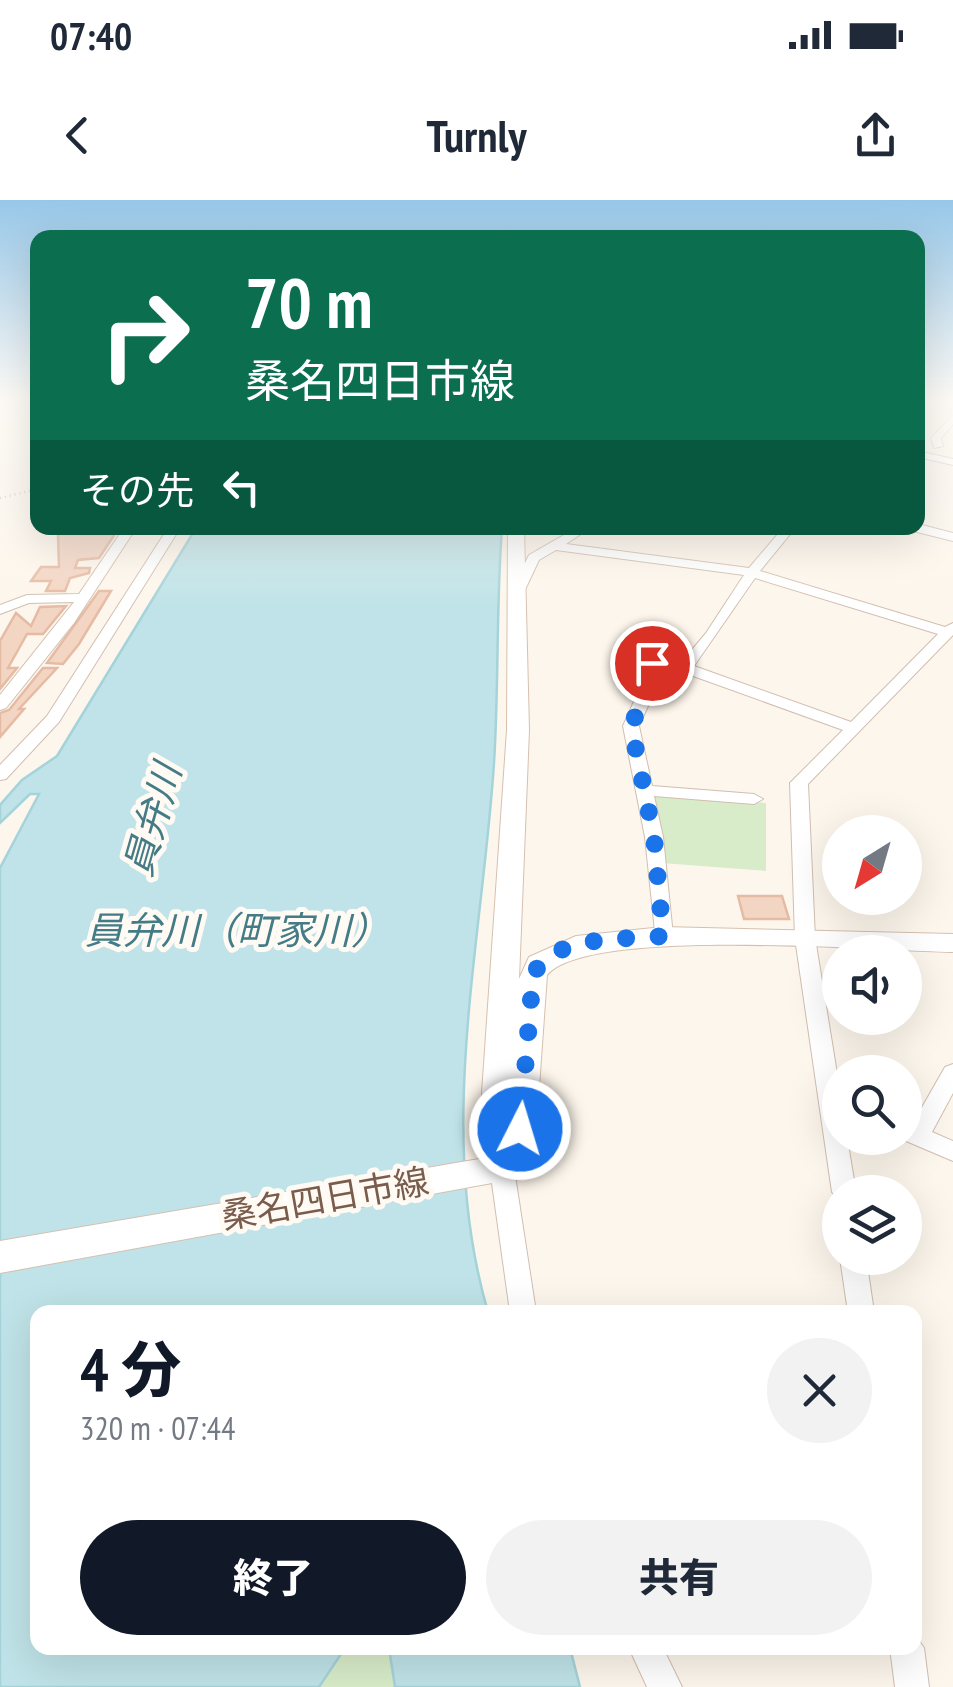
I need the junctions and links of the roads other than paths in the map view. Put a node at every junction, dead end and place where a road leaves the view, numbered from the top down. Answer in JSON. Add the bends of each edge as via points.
{"nodes":[{"id":1,"x":925,"y":530,"type":"edge"},
{"id":2,"x":125,"y":535,"type":"edge"},
{"id":3,"x":170,"y":535,"type":"edge"},
{"id":4,"x":516,"y":535,"type":"edge"},
{"id":5,"x":572,"y":535,"type":"edge"},
{"id":6,"x":783,"y":535,"type":"edge"},
{"id":7,"x":953,"y":537,"type":"edge"},
{"id":8,"x":554,"y":546,"type":"junction"},
{"id":9,"x":750,"y":572,"type":"junction"},
{"id":10,"x":518,"y":591,"type":"junction"},
{"id":11,"x":82,"y":598,"type":"junction"},
{"id":12,"x":0,"y":610,"type":"edge"},
{"id":13,"x":950,"y":630,"type":"edge"},
{"id":14,"x":684,"y":668,"type":"junction"},
{"id":15,"x":0,"y":705,"type":"edge"},
{"id":16,"x":853,"y":728,"type":"junction"},
{"id":17,"x":0,"y":776,"type":"edge"},
{"id":18,"x":643,"y":790,"type":"junction"},
{"id":19,"x":754,"y":799,"type":"dead end"},
{"id":20,"x":663,"y":936,"type":"junction"},
{"id":21,"x":806,"y":938,"type":"junction"},
{"id":22,"x":953,"y":944,"type":"edge"},
{"id":23,"x":827,"y":1055,"type":"edge"},
{"id":24,"x":953,"y":1073,"type":"edge"},
{"id":25,"x":922,"y":1118,"type":"edge"},
{"id":26,"x":922,"y":1138,"type":"edge"},
{"id":27,"x":953,"y":1150,"type":"edge"},
{"id":28,"x":487,"y":1171,"type":"junction"},
{"id":29,"x":0,"y":1257,"type":"edge"},
{"id":30,"x":856,"y":1275,"type":"edge"},
{"id":31,"x":521,"y":1305,"type":"edge"},
{"id":32,"x":860,"y":1305,"type":"edge"},
{"id":33,"x":649,"y":1655,"type":"edge"},
{"id":34,"x":908,"y":1655,"type":"edge"},
{"id":35,"x":665,"y":1687,"type":"edge"},
{"id":36,"x":912,"y":1687,"type":"edge"}],
"edges":[{"from":1,"to":7,"type":"street"},
{"from":2,"to":11,"type":"street"},
{"from":3,"to":17,"type":"street","via":[[53,719]]},
{"from":4,"to":10,"type":"street"},
{"from":5,"to":8,"type":"street"},
{"from":6,"to":9,"type":"street"},
{"from":8,"to":9,"type":"street"},
{"from":8,"to":10,"type":"street","via":[[534,558]]},
{"from":9,"to":13,"type":"street"},
{"from":9,"to":14,"type":"street"},
{"from":10,"to":28,"type":"street","via":[[518,730],[498,1093]]},
{"from":11,"to":12,"type":"street","via":[[26,598]]},
{"from":11,"to":15,"type":"street"},
{"from":13,"to":16,"type":"street"},
{"from":14,"to":16,"type":"street"},
{"from":14,"to":18,"type":"street","via":[[652,663],[636,707],[631,726]]},
{"from":16,"to":21,"type":"street","via":[[799,783]]},
{"from":18,"to":19,"type":"street"},
{"from":18,"to":20,"type":"street"},
{"from":20,"to":21,"type":"street"},
{"from":20,"to":28,"type":"street","via":[[576,945],[539,964],[520,1129]]},
{"from":21,"to":22,"type":"street"},
{"from":21,"to":23,"type":"street"},
{"from":24,"to":25,"type":"street"},
{"from":26,"to":27,"type":"street"},
{"from":28,"to":29,"type":"street","name":"桑名四日市線"},
{"from":28,"to":31,"type":"street"},
{"from":30,"to":32,"type":"street"},
{"from":33,"to":35,"type":"street"},
{"from":34,"to":36,"type":"street"}]}
